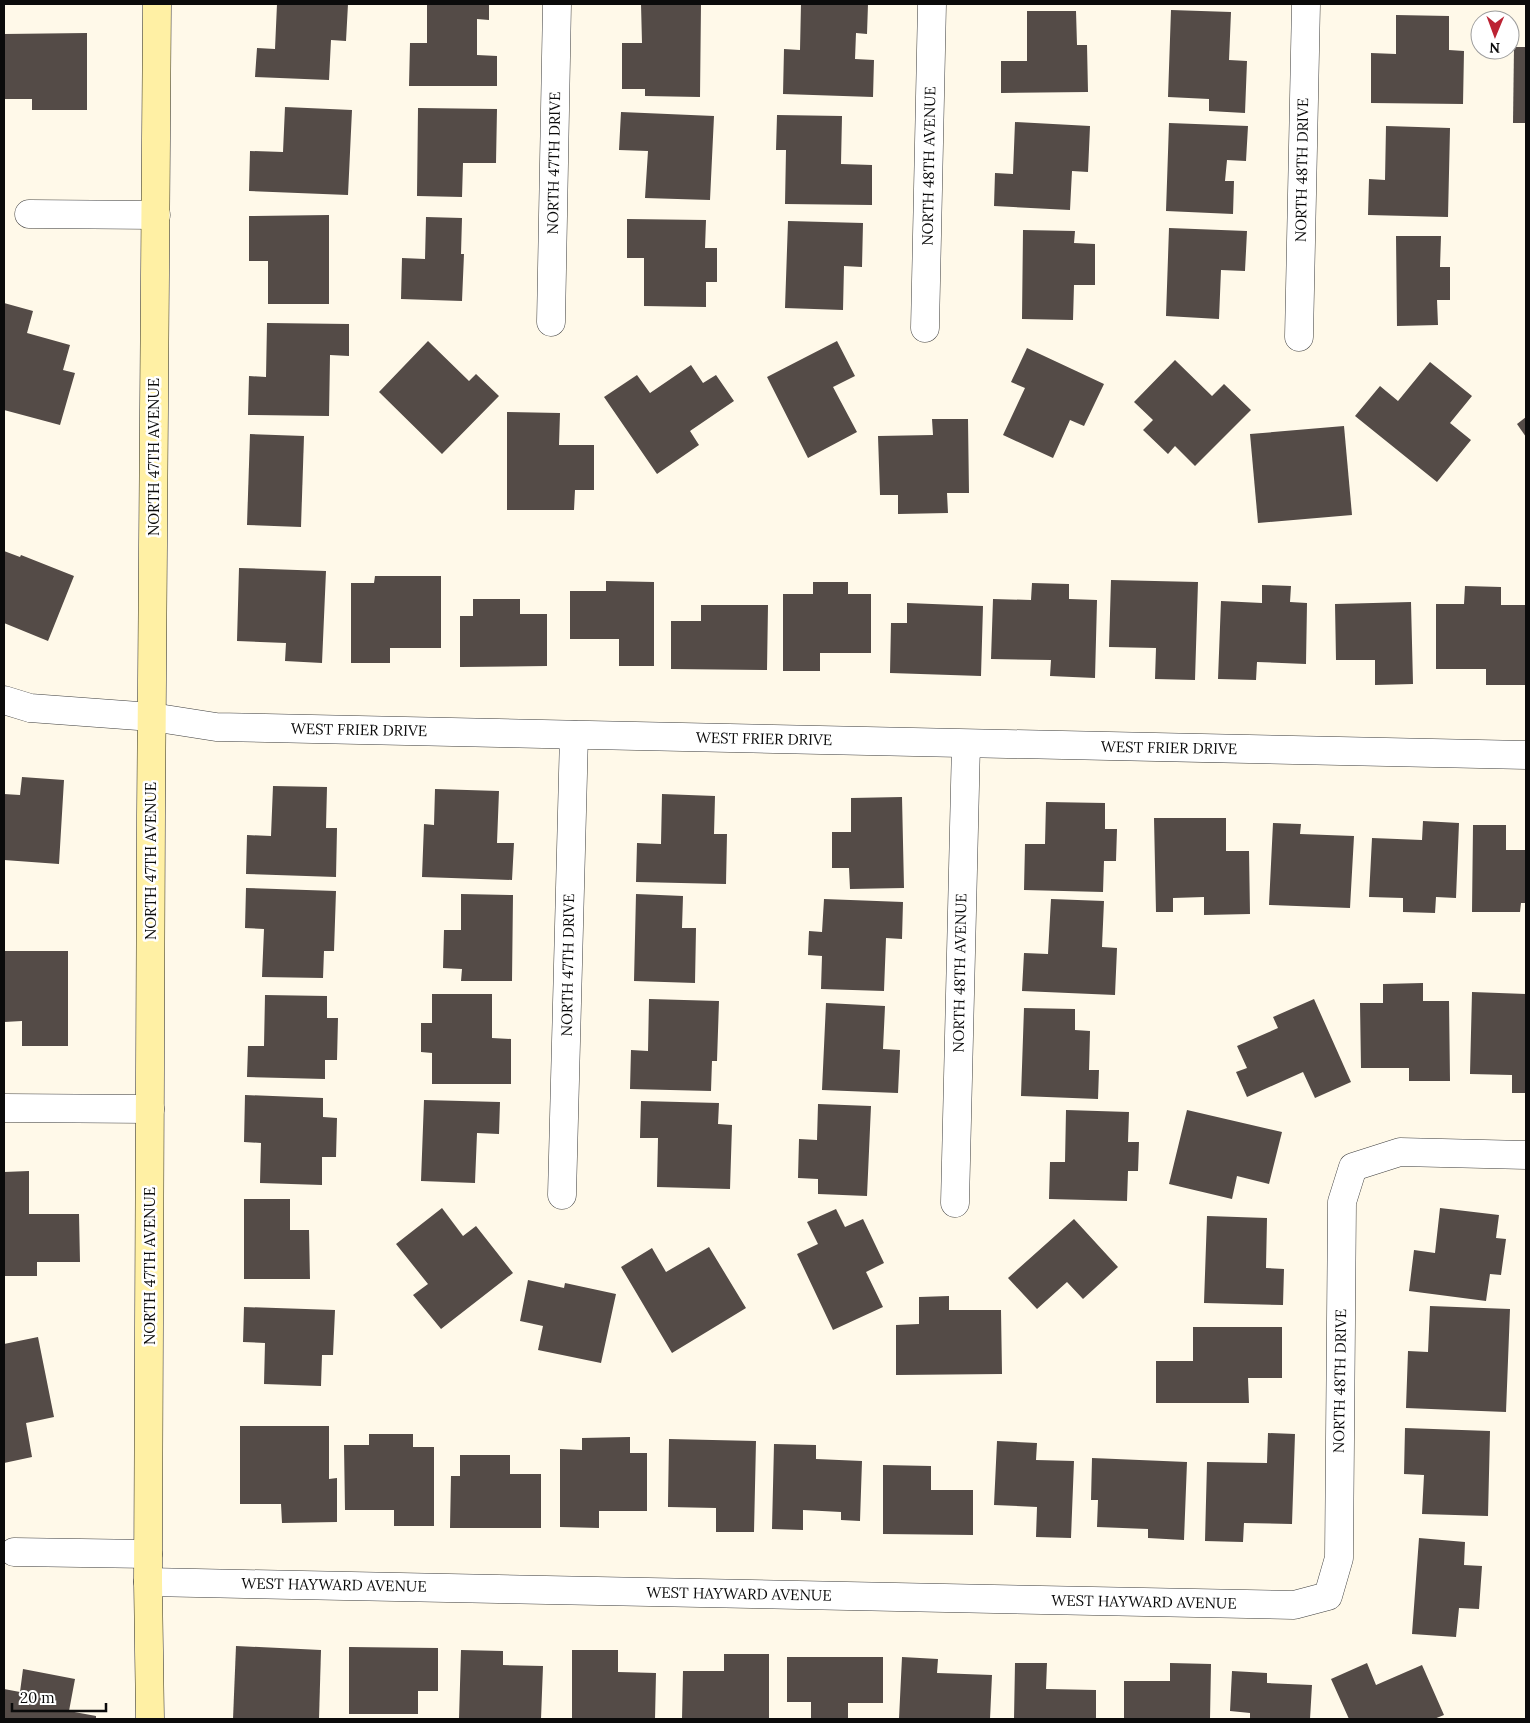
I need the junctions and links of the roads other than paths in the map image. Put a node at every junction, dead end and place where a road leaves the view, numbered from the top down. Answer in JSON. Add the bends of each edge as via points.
{"nodes":[{"id":1,"x":158,"y":4,"type":"edge"},
{"id":2,"x":557,"y":4,"type":"edge"},
{"id":3,"x":932,"y":4,"type":"edge"},
{"id":4,"x":1306,"y":4,"type":"edge"},
{"id":5,"x":29,"y":214,"type":"dead end"},
{"id":6,"x":156,"y":215,"type":"junction"},
{"id":7,"x":551,"y":322,"type":"dead end"},
{"id":8,"x":925,"y":328,"type":"dead end"},
{"id":9,"x":1299,"y":337,"type":"dead end"},
{"id":10,"x":4,"y":700,"type":"edge"},
{"id":11,"x":152,"y":718,"type":"junction"},
{"id":12,"x":574,"y":735,"type":"junction"},
{"id":13,"x":966,"y":744,"type":"junction"},
{"id":14,"x":1526,"y":755,"type":"edge"},
{"id":15,"x":4,"y":1108,"type":"edge"},
{"id":16,"x":150,"y":1109,"type":"junction"},
{"id":17,"x":1526,"y":1155,"type":"edge"},
{"id":18,"x":562,"y":1195,"type":"dead end"},
{"id":19,"x":955,"y":1203,"type":"dead end"},
{"id":20,"x":14,"y":1552,"type":"dead end"},
{"id":21,"x":148,"y":1554,"type":"junction"},
{"id":22,"x":148,"y":1582,"type":"junction"},
{"id":23,"x":1328,"y":1596,"type":"joint"},
{"id":24,"x":150,"y":1719,"type":"edge"}],
"edges":[{"from":1,"to":6,"type":"street","name":"NORTH 47TH AVENUE"},
{"from":2,"to":7,"type":"street","name":"NORTH 47TH DRIVE"},
{"from":3,"to":8,"type":"street","name":"NORTH 48TH AVENUE"},
{"from":4,"to":9,"type":"street","name":"NORTH 48TH DRIVE"},
{"from":5,"to":6,"type":"street"},
{"from":6,"to":11,"type":"street","name":"NORTH 47TH AVENUE"},
{"from":10,"to":11,"type":"street","name":"WEST FRIER DRIVE","via":[[30,708]]},
{"from":11,"to":12,"type":"street","name":"WEST FRIER DRIVE","via":[[216,727]]},
{"from":11,"to":16,"type":"street","name":"NORTH 47TH AVENUE"},
{"from":12,"to":13,"type":"street","name":"WEST FRIER DRIVE"},
{"from":12,"to":18,"type":"street","name":"NORTH 47TH DRIVE"},
{"from":13,"to":14,"type":"street","name":"WEST FRIER DRIVE"},
{"from":13,"to":19,"type":"street","name":"NORTH 48TH AVENUE"},
{"from":15,"to":16,"type":"street"},
{"from":16,"to":21,"type":"street","name":"NORTH 47TH AVENUE"},
{"from":17,"to":23,"type":"street","name":"NORTH 48TH DRIVE","via":[[1400,1152],[1353,1167],[1342,1202],[1339,1558]]},
{"from":20,"to":21,"type":"street"},
{"from":21,"to":22,"type":"street","name":"NORTH 47TH AVENUE"},
{"from":22,"to":23,"type":"street","name":"WEST HAYWARD AVENUE","via":[[1294,1605]]},
{"from":22,"to":24,"type":"street","name":"NORTH 47TH AVENUE"}]}
